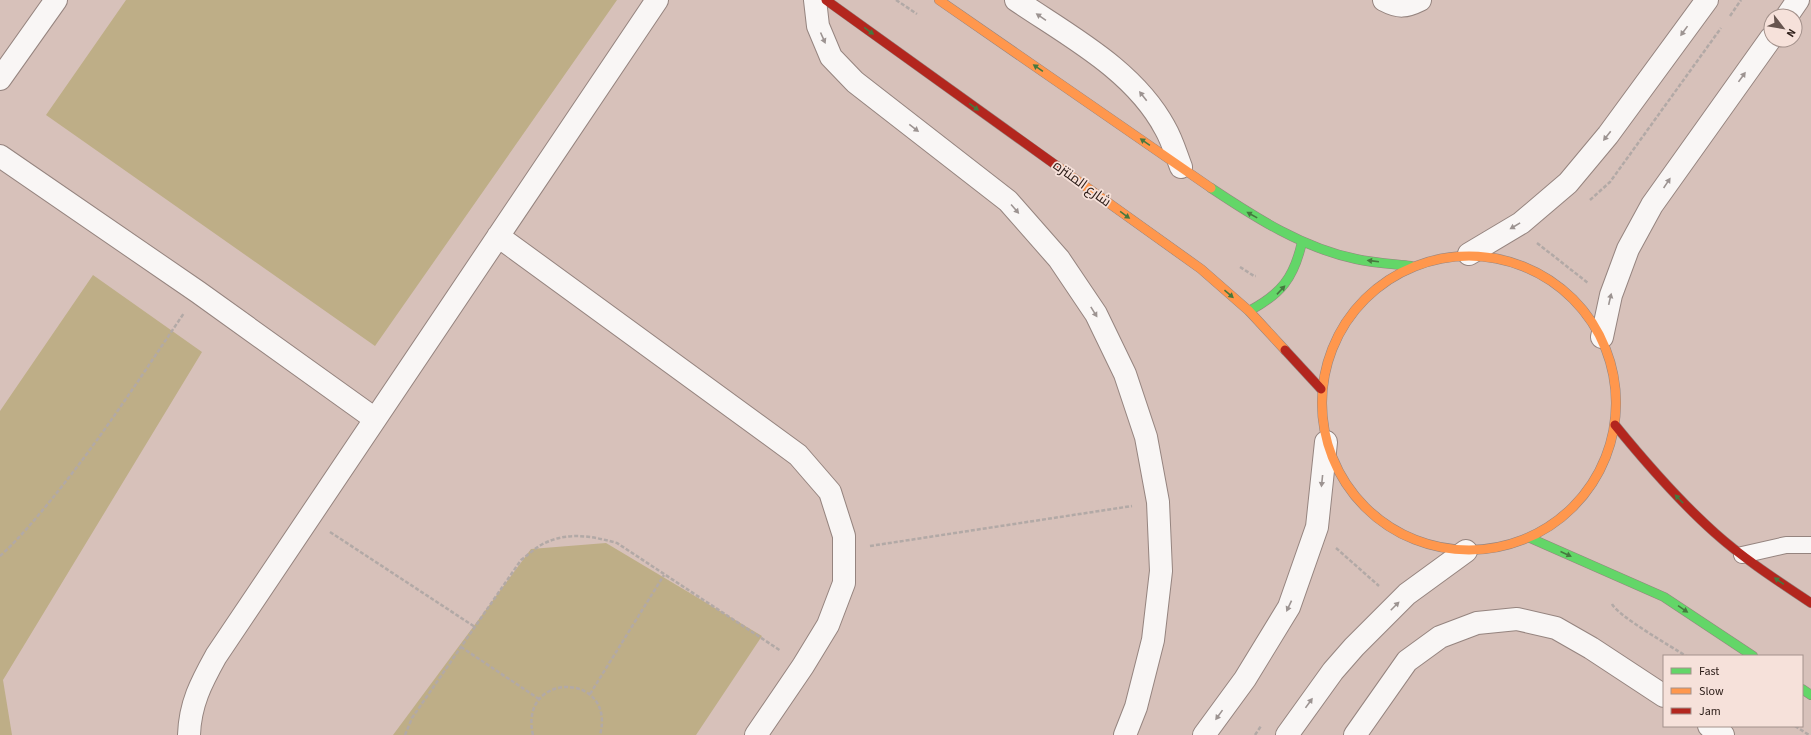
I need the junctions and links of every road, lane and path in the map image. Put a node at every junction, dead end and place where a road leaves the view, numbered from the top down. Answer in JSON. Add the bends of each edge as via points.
{"nodes":[{"id":1,"x":56,"y":0,"type":"edge"},
{"id":2,"x":657,"y":0,"type":"edge"},
{"id":3,"x":815,"y":0,"type":"edge"},
{"id":4,"x":826,"y":0,"type":"edge"},
{"id":5,"x":939,"y":0,"type":"edge"},
{"id":6,"x":1016,"y":0,"type":"edge"},
{"id":7,"x":1384,"y":0,"type":"edge"},
{"id":8,"x":1420,"y":0,"type":"edge"},
{"id":9,"x":1707,"y":0,"type":"edge"},
{"id":10,"x":1741,"y":0,"type":"edge"},
{"id":11,"x":1727,"y":19,"type":"dead end"},
{"id":12,"x":1723,"y":26,"type":"dead end"},
{"id":13,"x":1764,"y":48,"type":"edge"},
{"id":14,"x":0,"y":79,"type":"edge"},
{"id":15,"x":0,"y":156,"type":"edge"},
{"id":16,"x":1181,"y":167,"type":"junction"},
{"id":17,"x":1584,"y":205,"type":"dead end"},
{"id":18,"x":498,"y":236,"type":"junction"},
{"id":19,"x":1536,"y":239,"type":"dead end"},
{"id":20,"x":1302,"y":242,"type":"junction"},
{"id":21,"x":1470,"y":254,"type":"junction"},
{"id":22,"x":1411,"y":266,"type":"junction"},
{"id":23,"x":1591,"y":284,"type":"dead end"},
{"id":24,"x":198,"y":292,"type":"junction"},
{"id":25,"x":1249,"y":311,"type":"junction"},
{"id":26,"x":1602,"y":337,"type":"junction"},
{"id":27,"x":1322,"y":389,"type":"junction"},
{"id":28,"x":375,"y":419,"type":"junction"},
{"id":29,"x":1615,"y":425,"type":"junction"},
{"id":30,"x":1326,"y":442,"type":"junction"},
{"id":31,"x":1158,"y":502,"type":"junction"},
{"id":32,"x":308,"y":519,"type":"junction"},
{"id":33,"x":1530,"y":538,"type":"junction"},
{"id":34,"x":1811,"y":545,"type":"edge"},
{"id":35,"x":844,"y":550,"type":"junction"},
{"id":36,"x":1466,"y":551,"type":"junction"},
{"id":37,"x":1742,"y":555,"type":"junction"},
{"id":38,"x":0,"y":556,"type":"edge"},
{"id":39,"x":1612,"y":574,"type":"junction"},
{"id":40,"x":664,"y":575,"type":"junction"},
{"id":41,"x":1811,"y":603,"type":"edge"},
{"id":42,"x":475,"y":627,"type":"junction"},
{"id":43,"x":460,"y":647,"type":"junction"},
{"id":44,"x":1684,"y":655,"type":"edge"},
{"id":45,"x":1751,"y":655,"type":"edge"},
{"id":46,"x":803,"y":666,"type":"junction"},
{"id":47,"x":590,"y":694,"type":"junction"},
{"id":48,"x":1663,"y":695,"type":"edge"},
{"id":49,"x":539,"y":699,"type":"junction"},
{"id":50,"x":1711,"y":727,"type":"edge"},
{"id":51,"x":1797,"y":727,"type":"edge"},
{"id":52,"x":189,"y":735,"type":"edge"},
{"id":53,"x":405,"y":735,"type":"edge"},
{"id":54,"x":533,"y":735,"type":"edge"},
{"id":55,"x":600,"y":735,"type":"edge"},
{"id":56,"x":756,"y":735,"type":"edge"},
{"id":57,"x":1125,"y":735,"type":"edge"},
{"id":58,"x":1204,"y":735,"type":"edge"},
{"id":59,"x":1287,"y":735,"type":"edge"},
{"id":60,"x":1355,"y":735,"type":"edge"},
{"id":61,"x":1723,"y":735,"type":"edge"},
{"id":62,"x":1809,"y":735,"type":"edge"}],
"edges":[{"from":1,"to":14,"type":"street"},
{"from":2,"to":18,"type":"street"},
{"from":3,"to":31,"type":"street","one_way":true,"via":[[818,26],[831,57],[855,82],[1008,201],[1059,259],[1096,314],[1126,374],[1146,437]]},
{"from":4,"to":25,"type":"street","name":"شارع المنتزه","one_way":true,"via":[[1201,270]]},
{"from":16,"to":5,"type":"street","one_way":true},
{"from":16,"to":6,"type":"street","one_way":true,"via":[[1166,128],[1142,93],[1111,65]]},
{"from":7,"to":8,"type":"street","via":[[1394,5],[1408,6]]},
{"from":9,"to":21,"type":"street","one_way":true,"via":[[1608,135],[1568,183],[1521,223]]},
{"from":10,"to":11,"type":"path"},
{"from":12,"to":17,"type":"path","via":[[1610,182]]},
{"from":26,"to":13,"type":"street","one_way":true,"via":[[1611,295],[1628,249],[1652,205]]},
{"from":15,"to":24,"type":"street"},
{"from":20,"to":16,"type":"street","one_way":true,"via":[[1244,210]]},
{"from":18,"to":28,"type":"street"},
{"from":18,"to":35,"type":"street","via":[[798,455],[830,492],[844,536]]},
{"from":19,"to":23,"type":"path","via":[[1537,245]]},
{"from":22,"to":20,"type":"street","one_way":true,"via":[[1356,259]]},
{"from":25,"to":20,"type":"street","one_way":true,"via":[[1280,292],[1291,278],[1299,260]]},
{"from":21,"to":22,"type":"street","via":[[1440,257]]},
{"from":21,"to":26,"type":"street","via":[[1502,258],[1533,269],[1561,286],[1585,309]]},
{"from":22,"to":27,"type":"street","via":[[1367,295],[1336,338]]},
{"from":24,"to":28,"type":"street"},
{"from":24,"to":38,"type":"path","via":[[106,429],[40,512]]},
{"from":25,"to":27,"type":"street","name":"شارع المنتزه"},
{"from":26,"to":29,"type":"street","via":[[1615,380]]},
{"from":27,"to":30,"type":"street"},
{"from":28,"to":32,"type":"street"},
{"from":29,"to":33,"type":"street","via":[[1605,460],[1587,492],[1561,518]]},
{"from":37,"to":29,"type":"street","one_way":true,"via":[[1680,500]]},
{"from":30,"to":36,"type":"street","via":[[1341,478],[1364,508],[1394,531],[1428,546]]},
{"from":30,"to":58,"type":"street","one_way":true,"via":[[1317,527],[1290,607],[1245,679]]},
{"from":31,"to":35,"type":"path"},
{"from":31,"to":57,"type":"street","via":[[1161,571],[1153,640],[1136,707]]},
{"from":32,"to":42,"type":"path"},
{"from":32,"to":52,"type":"street","via":[[216,656],[199,687]]},
{"from":33,"to":36,"type":"street","via":[[1498,548]]},
{"from":33,"to":39,"type":"street","one_way":true},
{"from":34,"to":37,"type":"lane","via":[[1786,545]]},
{"from":35,"to":46,"type":"street","via":[[844,583],[828,625]]},
{"from":59,"to":36,"type":"street","one_way":true,"via":[[1354,646],[1407,594]]},
{"from":41,"to":37,"type":"street","one_way":true},
{"from":39,"to":44,"type":"path","via":[[1607,592],[1614,608]]},
{"from":39,"to":45,"type":"street","one_way":true,"via":[[1664,597]]},
{"from":40,"to":42,"type":"path","via":[[616,543],[592,536],[566,536],[542,544],[522,560]]},
{"from":40,"to":46,"type":"path"},
{"from":40,"to":47,"type":"path"},
{"from":42,"to":43,"type":"path"},
{"from":43,"to":49,"type":"path"},
{"from":43,"to":53,"type":"path","via":[[412,718]]},
{"from":46,"to":56,"type":"street"},
{"from":47,"to":49,"type":"path","via":[[580,688],[558,687]]},
{"from":47,"to":55,"type":"path","via":[[598,703],[602,714]]},
{"from":48,"to":60,"type":"street","via":[[1556,628],[1517,619],[1477,622],[1440,637],[1408,661]]},
{"from":49,"to":54,"type":"path","via":[[530,722]]},
{"from":50,"to":61,"type":"street"},
{"from":51,"to":62,"type":"path"}]}
